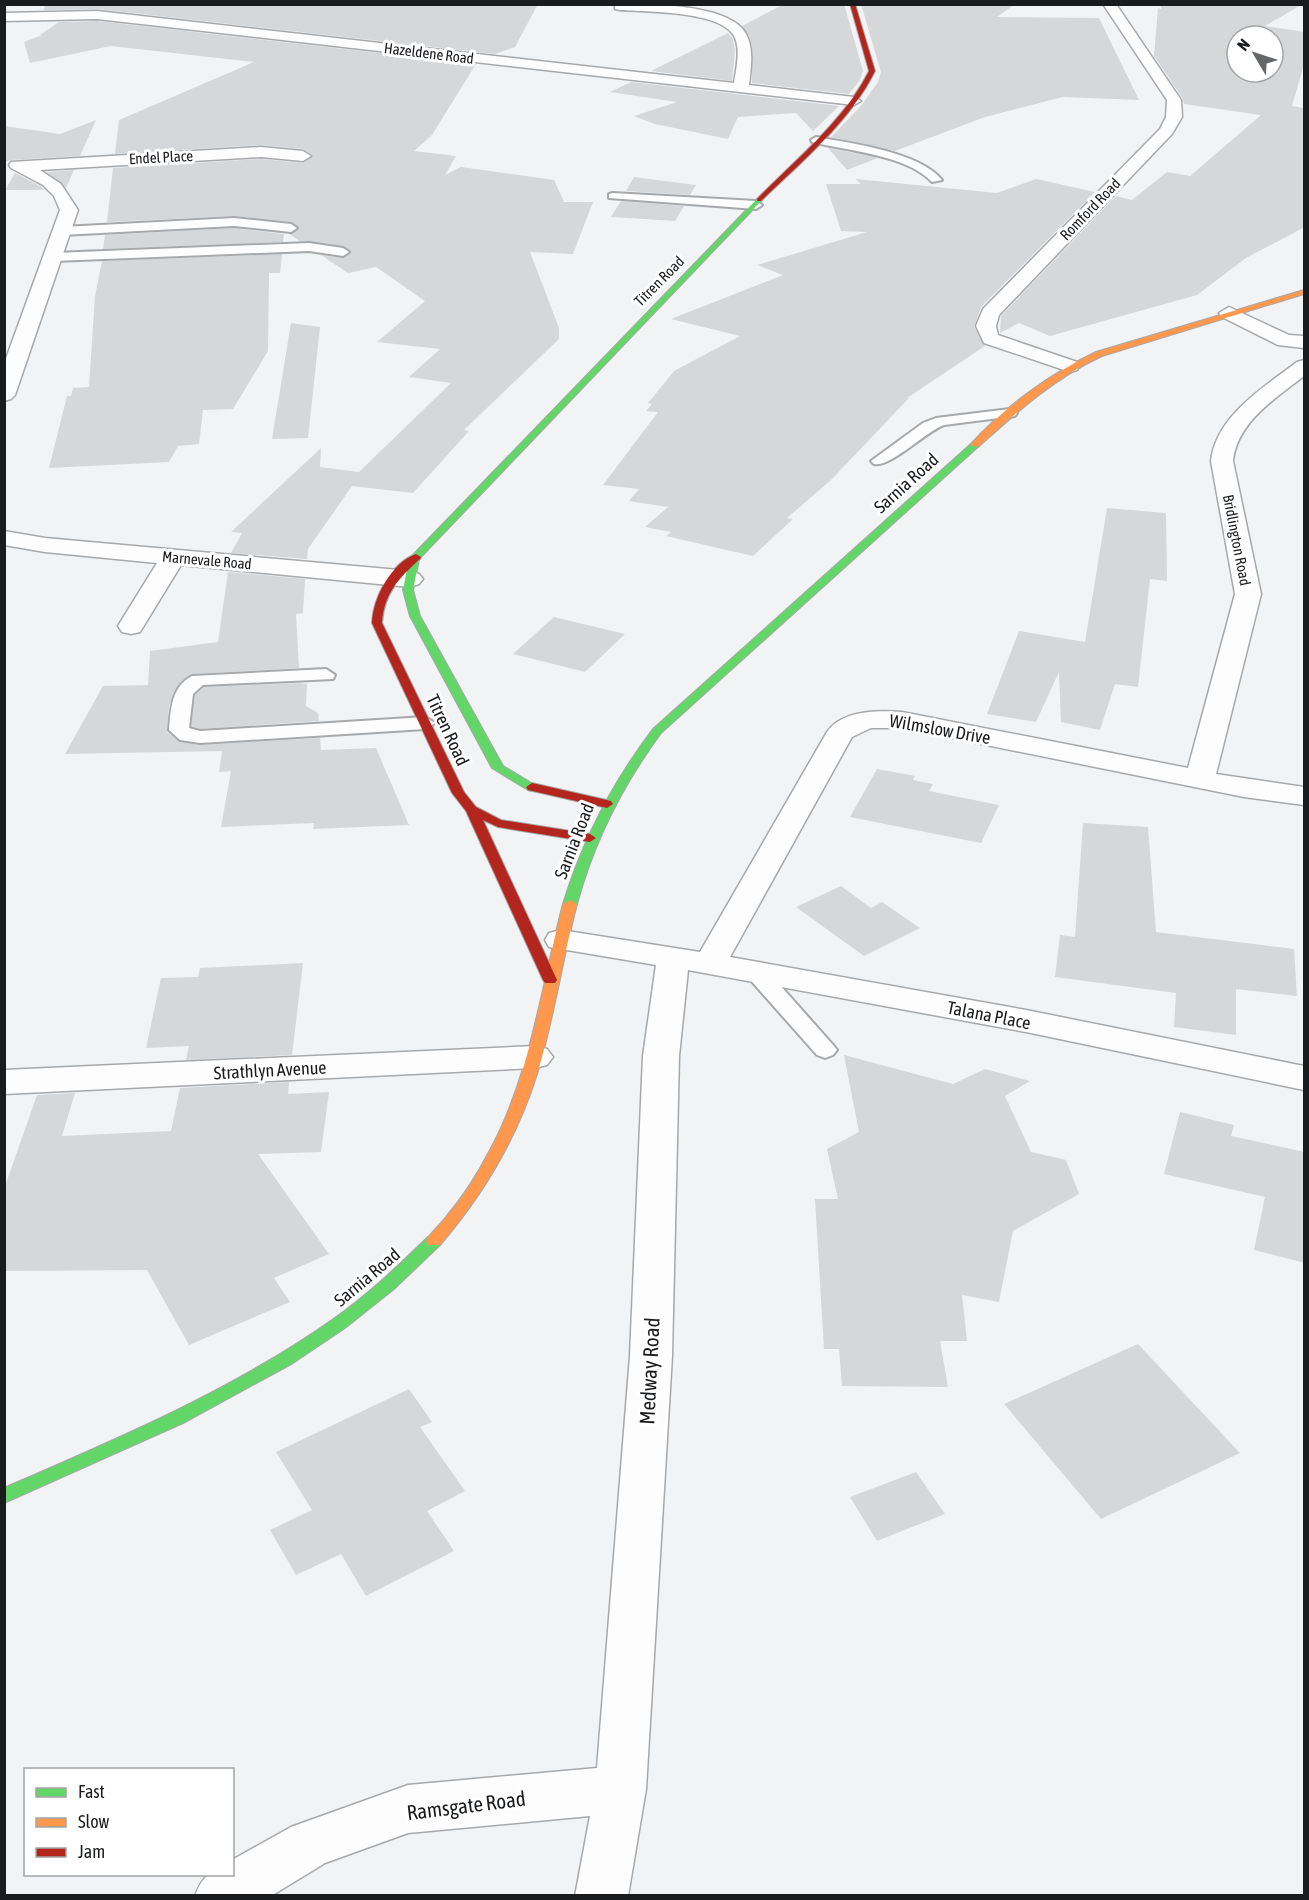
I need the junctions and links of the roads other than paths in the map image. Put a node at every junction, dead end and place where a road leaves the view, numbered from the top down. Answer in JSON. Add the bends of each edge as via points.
{"nodes":[{"id":1,"x":852,"y":4,"type":"edge"},
{"id":2,"x":1109,"y":4,"type":"edge"},
{"id":3,"x":620,"y":6,"type":"dead end"},
{"id":4,"x":202,"y":12,"type":"dead end"},
{"id":5,"x":4,"y":17,"type":"edge"},
{"id":6,"x":174,"y":24,"type":"junction"},
{"id":7,"x":741,"y":88,"type":"junction"},
{"id":8,"x":854,"y":100,"type":"junction"},
{"id":9,"x":816,"y":140,"type":"junction"},
{"id":10,"x":303,"y":156,"type":"dead end"},
{"id":11,"x":12,"y":162,"type":"edge"},
{"id":12,"x":936,"y":180,"type":"dead end"},
{"id":13,"x":613,"y":196,"type":"dead end"},
{"id":14,"x":756,"y":205,"type":"junction"},
{"id":15,"x":291,"y":228,"type":"dead end"},
{"id":16,"x":62,"y":231,"type":"junction"},
{"id":17,"x":343,"y":252,"type":"dead end"},
{"id":18,"x":234,"y":256,"type":"dead end"},
{"id":19,"x":53,"y":260,"type":"junction"},
{"id":20,"x":1305,"y":292,"type":"edge"},
{"id":21,"x":1229,"y":313,"type":"junction"},
{"id":22,"x":1295,"y":342,"type":"edge"},
{"id":23,"x":1305,"y":365,"type":"edge"},
{"id":24,"x":1070,"y":366,"type":"junction"},
{"id":25,"x":4,"y":395,"type":"edge"},
{"id":26,"x":1010,"y":413,"type":"junction"},
{"id":27,"x":879,"y":461,"type":"dead end"},
{"id":28,"x":4,"y":538,"type":"edge"},
{"id":29,"x":173,"y":557,"type":"junction"},
{"id":30,"x":405,"y":572,"type":"junction"},
{"id":31,"x":131,"y":626,"type":"dead end"},
{"id":32,"x":326,"y":675,"type":"dead end"},
{"id":33,"x":425,"y":723,"type":"junction"},
{"id":34,"x":1200,"y":779,"type":"junction"},
{"id":35,"x":1305,"y":796,"type":"edge"},
{"id":36,"x":607,"y":804,"type":"junction"},
{"id":37,"x":472,"y":810,"type":"junction"},
{"id":38,"x":590,"y":838,"type":"junction"},
{"id":39,"x":561,"y":940,"type":"junction"},
{"id":40,"x":691,"y":961,"type":"junction"},
{"id":41,"x":755,"y":971,"type":"junction"},
{"id":42,"x":550,"y":980,"type":"junction"},
{"id":43,"x":825,"y":1050,"type":"dead end"},
{"id":44,"x":535,"y":1058,"type":"junction"},
{"id":45,"x":1305,"y":1078,"type":"edge"},
{"id":46,"x":4,"y":1082,"type":"edge"},
{"id":47,"x":4,"y":1496,"type":"edge"},
{"id":48,"x":621,"y":1789,"type":"junction"},
{"id":49,"x":221,"y":1896,"type":"edge"},
{"id":50,"x":601,"y":1896,"type":"edge"}],
"edges":[{"from":1,"to":8,"type":"street","name":"Titren Road","via":[[872,71]]},
{"from":2,"to":24,"type":"street","name":"Romford Road","via":[[1174,100],[1174,117],[1166,131],[990,313],[985,323],[991,339]]},
{"from":3,"to":7,"type":"street","via":[[707,16],[731,24],[739,32],[745,62]]},
{"from":4,"to":6,"type":"street"},
{"from":5,"to":6,"type":"street","name":"Hazeldene Road","via":[[97,15]]},
{"from":6,"to":7,"type":"street","name":"Hazeldene Road"},
{"from":7,"to":8,"type":"street","name":"Hazeldene Road"},
{"from":8,"to":9,"type":"street","name":"Titren Road"},
{"from":9,"to":12,"type":"lane","via":[[918,167]]},
{"from":9,"to":14,"type":"street","name":"Titren Road"},
{"from":10,"to":11,"type":"street","name":"Endel Place","via":[[261,152]]},
{"from":11,"to":16,"type":"street","via":[[42,177],[65,198],[69,210]]},
{"from":13,"to":14,"type":"lane"},
{"from":14,"to":30,"type":"street","name":"Titren Road"},
{"from":15,"to":16,"type":"lane","via":[[234,222]]},
{"from":16,"to":19,"type":"street"},
{"from":17,"to":19,"type":"lane","via":[[309,247]]},
{"from":18,"to":19,"type":"lane"},
{"from":19,"to":25,"type":"street"},
{"from":20,"to":21,"type":"street","name":"Sarnia Road"},
{"from":21,"to":22,"type":"street"},
{"from":21,"to":24,"type":"street","name":"Sarnia Road","via":[[1135,341]]},
{"from":22,"to":23,"type":"street","name":"Bridlington Road"},
{"from":23,"to":34,"type":"street","name":"Bridlington Road","via":[[1252,412],[1224,444],[1222,461],[1248,594]]},
{"from":24,"to":26,"type":"street","name":"Sarnia Road"},
{"from":26,"to":27,"type":"lane","via":[[940,421]]},
{"from":26,"to":36,"type":"street","name":"Sarnia Road","via":[[657,731]]},
{"from":28,"to":29,"type":"street","name":"Marnevale Road"},
{"from":29,"to":30,"type":"street","name":"Marnevale Road"},
{"from":29,"to":31,"type":"street"},
{"from":30,"to":33,"type":"street","name":"Titren Road","via":[[379,599],[377,622]]},
{"from":30,"to":36,"type":"street","name":"Titren Road","via":[[415,615],[498,768],[515,782],[545,793]]},
{"from":32,"to":33,"type":"lane","via":[[189,683],[184,689],[179,730],[187,736],[200,737]]},
{"from":33,"to":37,"type":"street","name":"Titren Road","via":[[459,793]]},
{"from":34,"to":35,"type":"street","name":"Wilmslow Drive"},
{"from":34,"to":40,"type":"street","name":"Wilmslow Drive","via":[[902,720],[874,718],[857,722],[841,732]]},
{"from":36,"to":38,"type":"street","name":"Sarnia Road"},
{"from":37,"to":38,"type":"street","name":"Titren Road","via":[[498,823]]},
{"from":37,"to":42,"type":"street"},
{"from":38,"to":39,"type":"street","name":"Sarnia Road"},
{"from":39,"to":40,"type":"street"},
{"from":39,"to":42,"type":"street","name":"Sarnia Road"},
{"from":40,"to":41,"type":"street","name":"Talana Place"},
{"from":40,"to":48,"type":"street","name":"Medway Road","via":[[661,1056],[651,1356]]},
{"from":41,"to":43,"type":"lane"},
{"from":41,"to":45,"type":"street","name":"Talana Place"},
{"from":42,"to":44,"type":"street","name":"Sarnia Road"},
{"from":44,"to":46,"type":"street","name":"Strathlyn Avenue"},
{"from":44,"to":47,"type":"street","name":"Sarnia Road","via":[[486,1173],[449,1225],[392,1284],[319,1339],[253,1380],[162,1426]]},
{"from":48,"to":49,"type":"street","name":"Ramsgate Road","via":[[408,1809],[309,1844]]},
{"from":48,"to":50,"type":"street","name":"Medway Road"}]}
